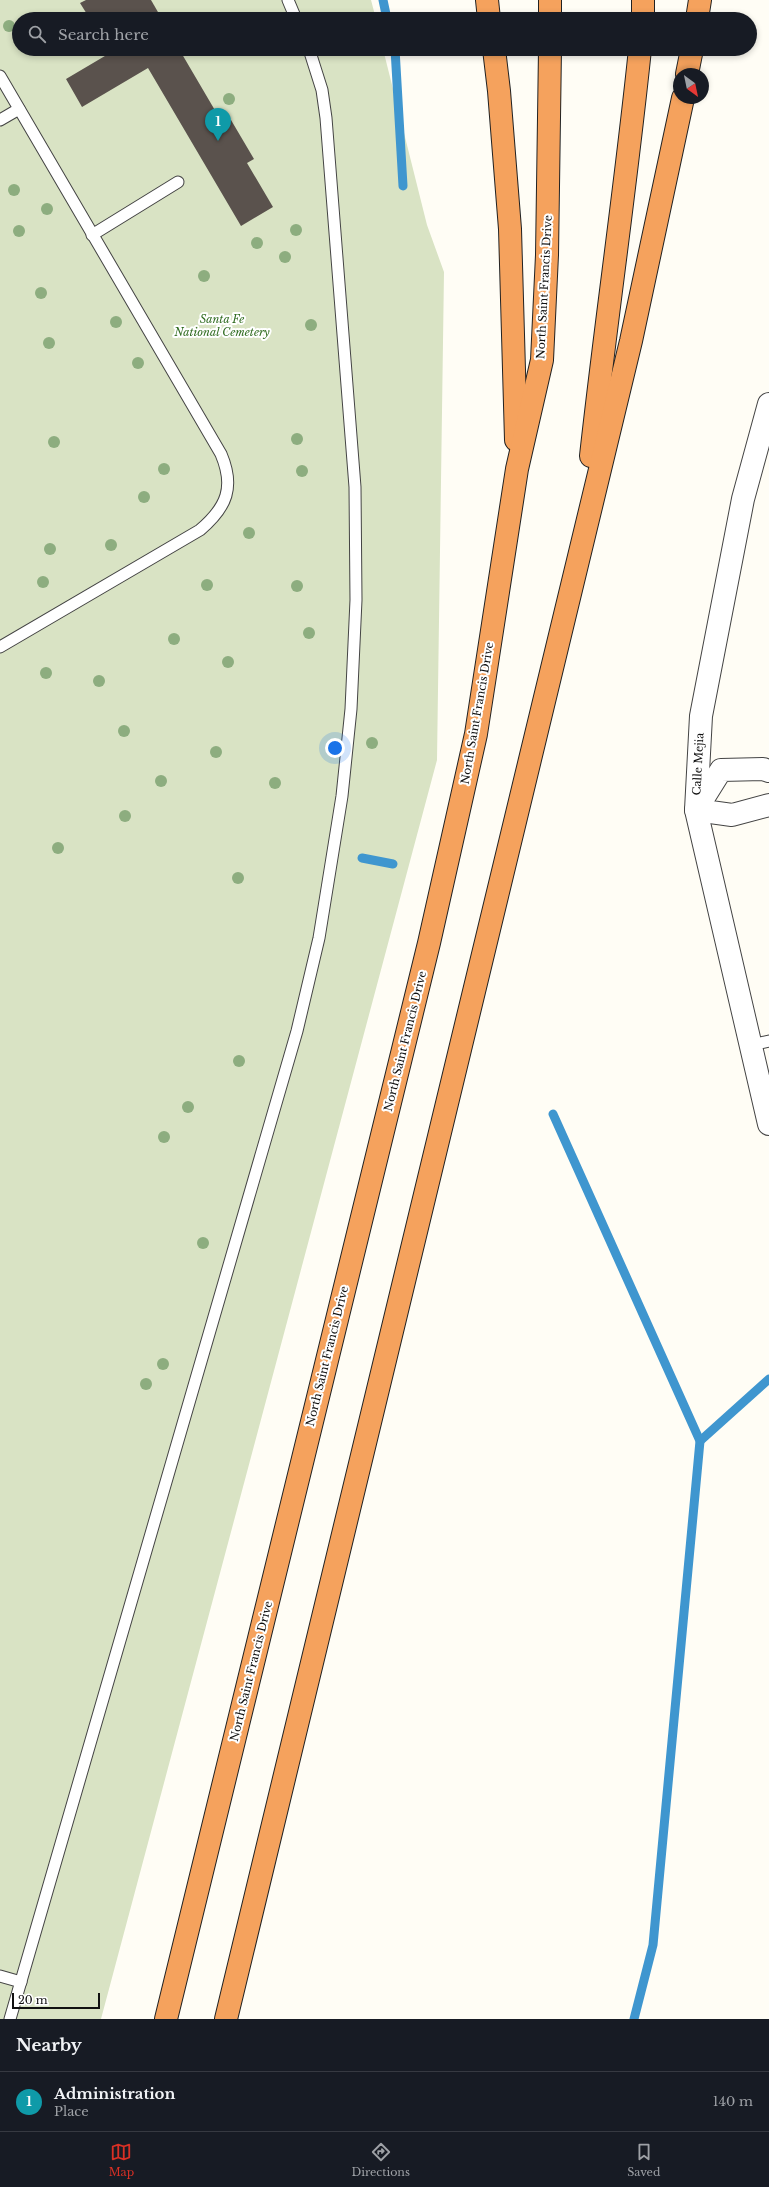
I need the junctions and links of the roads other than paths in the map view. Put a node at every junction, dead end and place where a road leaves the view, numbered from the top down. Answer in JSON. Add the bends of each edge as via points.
{"nodes":[{"id":1,"x":288,"y":0,"type":"edge"},
{"id":2,"x":487,"y":0,"type":"edge"},
{"id":3,"x":550,"y":0,"type":"edge"},
{"id":4,"x":643,"y":0,"type":"edge"},
{"id":5,"x":700,"y":0,"type":"edge"},
{"id":6,"x":293,"y":12,"type":"edge"},
{"id":7,"x":489,"y":12,"type":"edge"},
{"id":8,"x":550,"y":12,"type":"edge"},
{"id":9,"x":643,"y":12,"type":"edge"},
{"id":10,"x":698,"y":12,"type":"edge"},
{"id":11,"x":311,"y":56,"type":"edge"},
{"id":12,"x":495,"y":56,"type":"edge"},
{"id":13,"x":550,"y":56,"type":"edge"},
{"id":14,"x":639,"y":56,"type":"edge"},
{"id":15,"x":691,"y":56,"type":"edge"},
{"id":16,"x":688,"y":68,"type":"edge"},
{"id":17,"x":0,"y":76,"type":"edge"},
{"id":18,"x":682,"y":104,"type":"edge"},
{"id":19,"x":19,"y":109,"type":"junction"},
{"id":20,"x":0,"y":120,"type":"edge"},
{"id":21,"x":178,"y":182,"type":"dead end"},
{"id":22,"x":92,"y":234,"type":"junction"},
{"id":23,"x":769,"y":404,"type":"edge"},
{"id":24,"x":516,"y":469,"type":"junction"},
{"id":25,"x":580,"y":551,"type":"junction"},
{"id":26,"x":0,"y":647,"type":"edge"},
{"id":27,"x":769,"y":771,"type":"edge"},
{"id":28,"x":769,"y":805,"type":"edge"},
{"id":29,"x":696,"y":810,"type":"junction"},
{"id":30,"x":760,"y":1043,"type":"edge"},
{"id":31,"x":769,"y":1124,"type":"edge"},
{"id":32,"x":0,"y":1976,"type":"edge"},
{"id":33,"x":21,"y":1982,"type":"junction"},
{"id":34,"x":10,"y":2019,"type":"edge"},
{"id":35,"x":166,"y":2019,"type":"edge"},
{"id":36,"x":226,"y":2019,"type":"edge"}],
"edges":[{"from":1,"to":6,"type":"lane"},
{"from":2,"to":7,"type":"highway"},
{"from":3,"to":8,"type":"highway"},
{"from":4,"to":9,"type":"highway"},
{"from":5,"to":10,"type":"highway"},
{"from":11,"to":33,"type":"lane","via":[[318,75],[326,118],[355,487],[356,600],[351,709],[336,839],[318,938],[295,1039]]},
{"from":12,"to":24,"type":"highway","via":[[510,229]]},
{"from":13,"to":24,"type":"highway","name":"North Saint Francis Drive","via":[[547,255],[542,360]]},
{"from":14,"to":25,"type":"highway","via":[[627,177],[606,323]]},
{"from":15,"to":16,"type":"highway"},
{"from":17,"to":19,"type":"lane"},
{"from":18,"to":25,"type":"highway","via":[[631,341]]},
{"from":19,"to":20,"type":"lane"},
{"from":19,"to":22,"type":"lane"},
{"from":21,"to":22,"type":"lane"},
{"from":22,"to":26,"type":"lane","via":[[221,454],[227,469],[228,486],[224,503],[214,518],[200,530]]},
{"from":23,"to":29,"type":"street","name":"Calle Mejia","via":[[744,499],[701,716]]},
{"from":24,"to":35,"type":"highway","name":"North Saint Francis Drive","via":[[476,734],[429,943]]},
{"from":25,"to":36,"type":"highway"},
{"from":27,"to":29,"type":"street","via":[[720,770]]},
{"from":28,"to":29,"type":"street","via":[[732,815]]},
{"from":29,"to":30,"type":"street","name":"Calle Mejia"},
{"from":30,"to":31,"type":"street","name":"Calle Mejia"},
{"from":32,"to":33,"type":"lane"},
{"from":33,"to":34,"type":"lane"}]}
